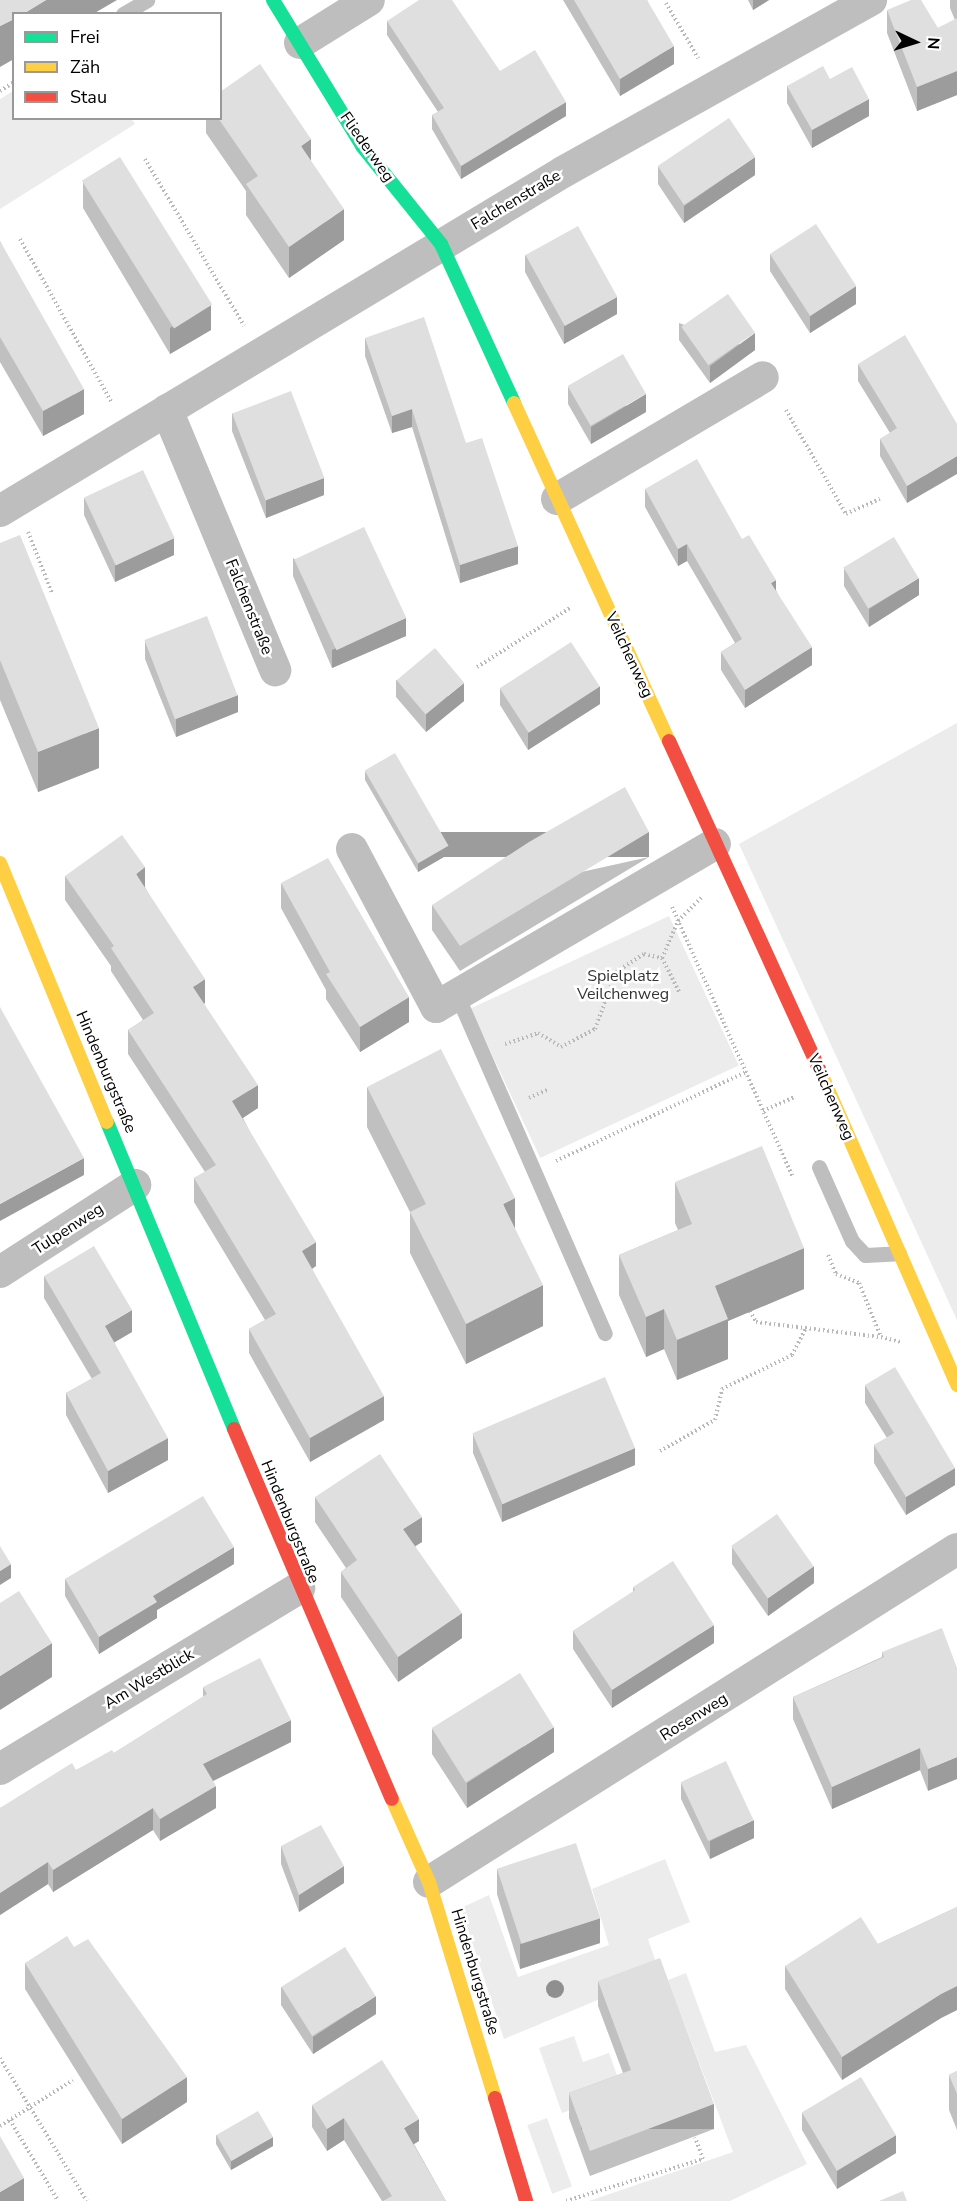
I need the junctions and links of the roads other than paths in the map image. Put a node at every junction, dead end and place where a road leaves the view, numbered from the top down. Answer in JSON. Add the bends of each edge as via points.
{"nodes":[{"id":1,"x":147,"y":0,"type":"edge"},
{"id":2,"x":273,"y":0,"type":"edge"},
{"id":3,"x":369,"y":0,"type":"edge"},
{"id":4,"x":872,"y":0,"type":"edge"},
{"id":5,"x":126,"y":12,"type":"edge"},
{"id":6,"x":300,"y":43,"type":"junction"},
{"id":7,"x":441,"y":244,"type":"junction"},
{"id":8,"x":763,"y":377,"type":"dead end"},
{"id":9,"x":167,"y":410,"type":"junction"},
{"id":10,"x":557,"y":499,"type":"junction"},
{"id":11,"x":8,"y":506,"type":"edge"},
{"id":12,"x":275,"y":670,"type":"dead end"},
{"id":13,"x":715,"y":844,"type":"junction"},
{"id":14,"x":352,"y":849,"type":"dead end"},
{"id":15,"x":0,"y":863,"type":"edge"},
{"id":16,"x":457,"y":994,"type":"junction"},
{"id":17,"x":819,"y":1167,"type":"dead end"},
{"id":18,"x":135,"y":1185,"type":"junction"},
{"id":19,"x":899,"y":1252,"type":"junction"},
{"id":20,"x":0,"y":1272,"type":"edge"},
{"id":21,"x":605,"y":1334,"type":"dead end"},
{"id":22,"x":957,"y":1385,"type":"edge"},
{"id":23,"x":957,"y":1549,"type":"edge"},
{"id":24,"x":299,"y":1588,"type":"junction"},
{"id":25,"x":0,"y":1770,"type":"edge"},
{"id":26,"x":429,"y":1882,"type":"junction"},
{"id":27,"x":515,"y":2092,"type":"dead end"},
{"id":28,"x":497,"y":2099,"type":"junction"},
{"id":29,"x":526,"y":2201,"type":"edge"}],
"edges":[{"from":1,"to":5,"type":"lane"},
{"from":2,"to":6,"type":"street","name":"Fliederweg"},
{"from":3,"to":6,"type":"street"},
{"from":4,"to":7,"type":"street","name":"Falchenstraße"},
{"from":6,"to":7,"type":"street","name":"Fliederweg","via":[[362,146]]},
{"from":7,"to":9,"type":"street","name":"Falchenstraße"},
{"from":7,"to":10,"type":"street","name":"Veilchenweg"},
{"from":8,"to":10,"type":"street"},
{"from":9,"to":11,"type":"street","name":"Falchenstraße"},
{"from":9,"to":12,"type":"street","name":"Falchenstraße"},
{"from":10,"to":13,"type":"street","name":"Veilchenweg"},
{"from":13,"to":16,"type":"street"},
{"from":13,"to":19,"type":"street","name":"Veilchenweg"},
{"from":14,"to":16,"type":"street","via":[[436,1007]]},
{"from":15,"to":18,"type":"street","name":"Hindenburgstraße"},
{"from":16,"to":21,"type":"lane"},
{"from":17,"to":19,"type":"lane","via":[[852,1241],[865,1255]]},
{"from":18,"to":20,"type":"street","name":"Tulpenweg"},
{"from":18,"to":24,"type":"street","name":"Hindenburgstraße"},
{"from":19,"to":22,"type":"street","name":"Veilchenweg"},
{"from":23,"to":26,"type":"street","name":"Rosenweg"},
{"from":24,"to":25,"type":"street","name":"Am Westblick"},
{"from":24,"to":26,"type":"street","name":"Hindenburgstraße"},
{"from":26,"to":28,"type":"street","name":"Hindenburgstraße"},
{"from":27,"to":28,"type":"lane"},
{"from":28,"to":29,"type":"street","name":"Hindenburgstraße"}]}
